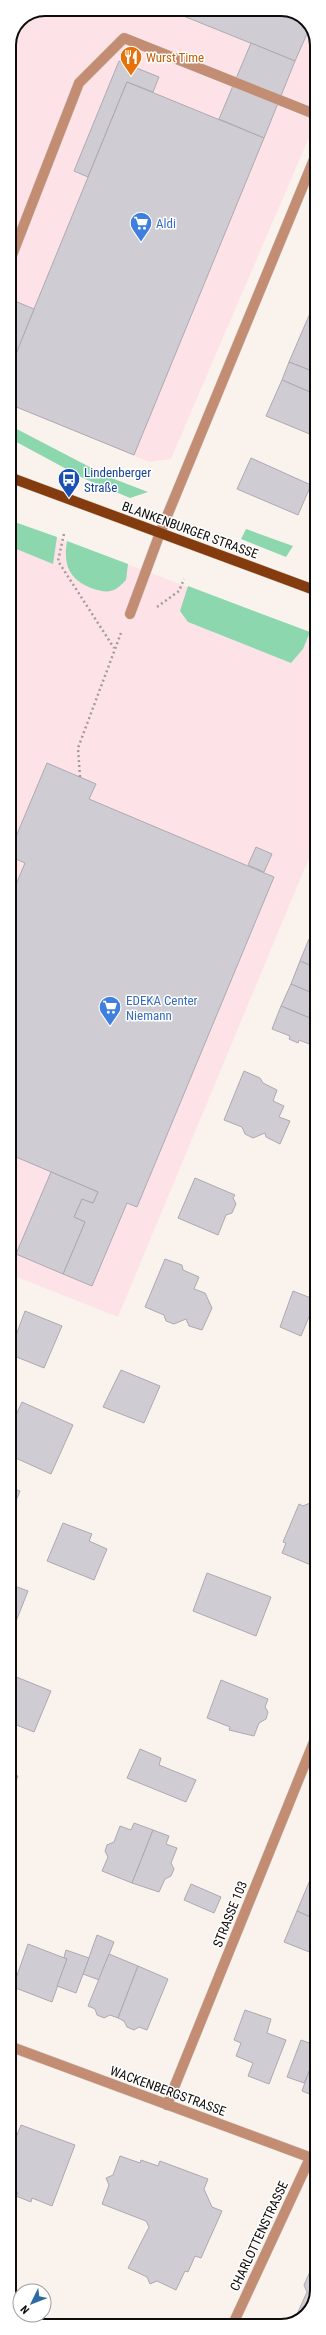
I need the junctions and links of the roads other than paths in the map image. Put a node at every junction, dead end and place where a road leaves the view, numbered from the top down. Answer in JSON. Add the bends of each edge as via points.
{"nodes":[{"id":1,"x":310,"y":112,"type":"edge"},
{"id":2,"x":310,"y":169,"type":"edge"},
{"id":3,"x":16,"y":245,"type":"edge"},
{"id":4,"x":16,"y":480,"type":"edge"},
{"id":5,"x":160,"y":533,"type":"junction"},
{"id":6,"x":310,"y":588,"type":"edge"},
{"id":7,"x":130,"y":614,"type":"dead end"},
{"id":8,"x":310,"y":1751,"type":"edge"},
{"id":9,"x":16,"y":2049,"type":"edge"},
{"id":10,"x":167,"y":2105,"type":"junction"},
{"id":11,"x":310,"y":2158,"type":"edge"},
{"id":12,"x":310,"y":2167,"type":"edge"},
{"id":13,"x":235,"y":2319,"type":"edge"}],
"edges":[{"from":1,"to":3,"type":"street","via":[[124,38],[79,83]]},
{"from":2,"to":5,"type":"street"},
{"from":4,"to":5,"type":"main road","name":"BLANKENBURGER STRASSE"},
{"from":5,"to":6,"type":"main road","name":"BLANKENBURGER STRASSE"},
{"from":5,"to":7,"type":"street"},
{"from":8,"to":10,"type":"street","name":"STRASSE 103"},
{"from":9,"to":10,"type":"street","name":"WACKENBERGSTRASSE"},
{"from":10,"to":11,"type":"street","name":"WACKENBERGSTRASSE"},
{"from":12,"to":13,"type":"street","name":"CHARLOTTENSTRASSE"}]}
